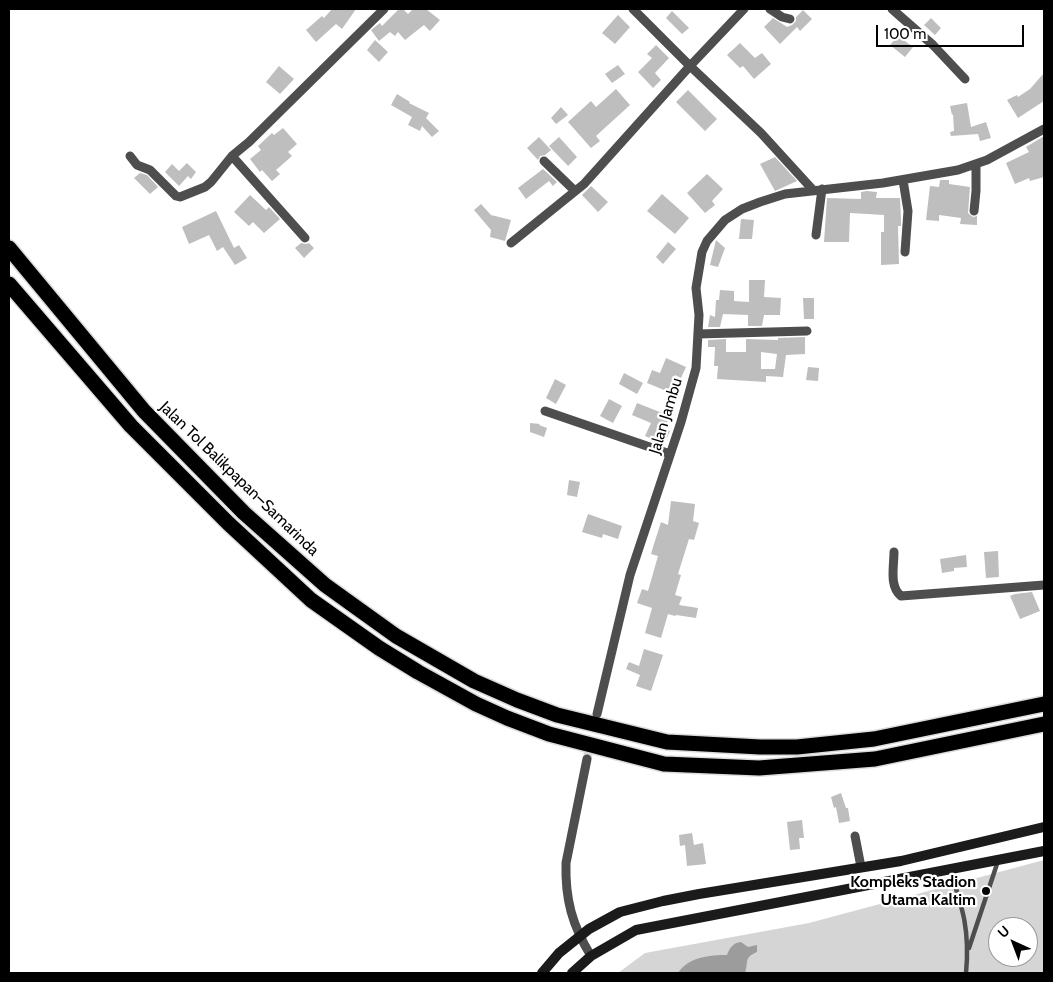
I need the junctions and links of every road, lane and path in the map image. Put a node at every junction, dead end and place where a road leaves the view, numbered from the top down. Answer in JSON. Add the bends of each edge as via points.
{"nodes":[{"id":1,"x":384,"y":9,"type":"edge"},
{"id":2,"x":633,"y":9,"type":"edge"},
{"id":3,"x":744,"y":9,"type":"edge"},
{"id":4,"x":770,"y":9,"type":"edge"},
{"id":5,"x":892,"y":9,"type":"edge"},
{"id":6,"x":790,"y":19,"type":"dead end"},
{"id":7,"x":690,"y":66,"type":"junction"},
{"id":8,"x":965,"y":79,"type":"dead end"},
{"id":9,"x":1044,"y":129,"type":"edge"},
{"id":10,"x":130,"y":156,"type":"dead end"},
{"id":11,"x":232,"y":156,"type":"junction"},
{"id":12,"x":544,"y":161,"type":"dead end"},
{"id":13,"x":976,"y":165,"type":"junction"},
{"id":14,"x":903,"y":180,"type":"junction"},
{"id":15,"x":818,"y":190,"type":"junction"},
{"id":16,"x":575,"y":191,"type":"junction"},
{"id":17,"x":974,"y":211,"type":"dead end"},
{"id":18,"x":816,"y":236,"type":"dead end"},
{"id":19,"x":305,"y":238,"type":"dead end"},
{"id":20,"x":511,"y":243,"type":"dead end"},
{"id":21,"x":9,"y":248,"type":"edge"},
{"id":22,"x":905,"y":252,"type":"dead end"},
{"id":23,"x":9,"y":284,"type":"edge"},
{"id":24,"x":807,"y":331,"type":"dead end"},
{"id":25,"x":698,"y":334,"type":"junction"},
{"id":26,"x":545,"y":411,"type":"dead end"},
{"id":27,"x":670,"y":454,"type":"junction"},
{"id":28,"x":894,"y":552,"type":"dead end"},
{"id":29,"x":1044,"y":585,"type":"edge"},
{"id":30,"x":1044,"y":704,"type":"edge"},
{"id":31,"x":597,"y":714,"type":"tunnel mouth"},
{"id":32,"x":1044,"y":724,"type":"edge"},
{"id":33,"x":587,"y":759,"type":"tunnel mouth"},
{"id":34,"x":1044,"y":827,"type":"edge"},
{"id":35,"x":855,"y":836,"type":"dead end"},
{"id":36,"x":1044,"y":850,"type":"edge"},
{"id":37,"x":999,"y":860,"type":"junction"},
{"id":38,"x":861,"y":867,"type":"junction"},
{"id":39,"x":950,"y":868,"type":"junction"},
{"id":40,"x":828,"y":873,"type":"junction"},
{"id":41,"x":831,"y":892,"type":"junction"},
{"id":42,"x":579,"y":937,"type":"junction"},
{"id":43,"x":968,"y":949,"type":"junction"},
{"id":44,"x":591,"y":956,"type":"junction"},
{"id":45,"x":542,"y":973,"type":"edge"},
{"id":46,"x":572,"y":973,"type":"edge"},
{"id":47,"x":966,"y":973,"type":"edge"}],
"edges":[{"from":1,"to":11,"type":"street"},
{"from":2,"to":7,"type":"street"},
{"from":3,"to":7,"type":"street"},
{"from":4,"to":6,"type":"street"},
{"from":5,"to":8,"type":"street"},
{"from":7,"to":15,"type":"street"},
{"from":7,"to":16,"type":"street"},
{"from":9,"to":13,"type":"street","name":"Jalan Jambu"},
{"from":10,"to":11,"type":"street","via":[[178,197],[205,187]]},
{"from":11,"to":19,"type":"street"},
{"from":12,"to":16,"type":"street"},
{"from":13,"to":14,"type":"street","name":"Jalan Jambu"},
{"from":13,"to":17,"type":"street"},
{"from":14,"to":15,"type":"street","name":"Jalan Jambu"},
{"from":14,"to":22,"type":"street","via":[[908,211]]},
{"from":15,"to":18,"type":"street"},
{"from":15,"to":25,"type":"street","name":"Jalan Jambu","via":[[785,194],[742,209],[724,220],[707,241],[700,258],[696,288]]},
{"from":16,"to":20,"type":"street"},
{"from":21,"to":30,"type":"highway","name":"Jalan Tol Balikpapan–Samarinda","via":[[144,410],[244,513],[318,579],[396,636],[517,700],[566,718],[667,742],[760,747],[797,747],[874,739]]},
{"from":23,"to":32,"type":"highway","via":[[131,426],[311,600],[418,672],[507,718],[550,734],[664,764],[759,768],[875,759]]},
{"from":24,"to":25,"type":"street"},
{"from":25,"to":27,"type":"street","name":"Jalan Jambu","via":[[696,368]]},
{"from":26,"to":27,"type":"street"},
{"from":27,"to":31,"type":"street","name":"Jalan Jambu","via":[[630,575]]},
{"from":28,"to":29,"type":"street","via":[[893,585],[901,596]]},
{"from":33,"to":42,"type":"street","via":[[566,863],[570,908]]},
{"from":34,"to":38,"type":"street","via":[[901,861]]},
{"from":35,"to":38,"type":"street"},
{"from":36,"to":37,"type":"street"},
{"from":37,"to":39,"type":"street"},
{"from":37,"to":43,"type":"lane"},
{"from":38,"to":40,"type":"street"},
{"from":39,"to":41,"type":"street"},
{"from":39,"to":43,"type":"lane","via":[[964,913]]},
{"from":40,"to":41,"type":"street"},
{"from":40,"to":42,"type":"street","via":[[647,905],[603,920]]},
{"from":41,"to":44,"type":"street","via":[[636,930]]},
{"from":42,"to":44,"type":"street"},
{"from":42,"to":45,"type":"street","via":[[558,953]]},
{"from":43,"to":47,"type":"lane"},
{"from":44,"to":46,"type":"street"}]}
